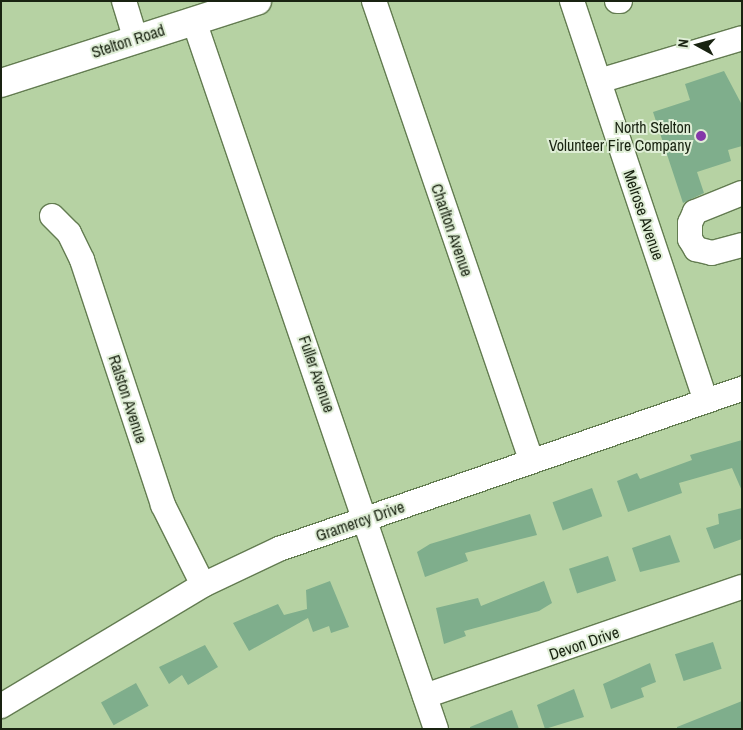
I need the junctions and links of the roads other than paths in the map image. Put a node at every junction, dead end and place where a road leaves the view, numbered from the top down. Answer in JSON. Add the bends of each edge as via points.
{"nodes":[{"id":1,"x":124,"y":1,"type":"edge"},
{"id":2,"x":256,"y":1,"type":"edge"},
{"id":3,"x":374,"y":1,"type":"edge"},
{"id":4,"x":572,"y":1,"type":"edge"},
{"id":5,"x":194,"y":21,"type":"junction"},
{"id":6,"x":135,"y":38,"type":"junction"},
{"id":7,"x":742,"y":38,"type":"edge"},
{"id":8,"x":599,"y":80,"type":"junction"},
{"id":9,"x":1,"y":83,"type":"edge"},
{"id":10,"x":742,"y":193,"type":"edge"},
{"id":11,"x":52,"y":216,"type":"dead end"},
{"id":12,"x":742,"y":245,"type":"edge"},
{"id":13,"x":742,"y":389,"type":"edge"},
{"id":14,"x":706,"y":401,"type":"junction"},
{"id":15,"x":531,"y":459,"type":"junction"},
{"id":16,"x":368,"y":519,"type":"junction"},
{"id":17,"x":203,"y":585,"type":"junction"},
{"id":18,"x":742,"y":588,"type":"edge"},
{"id":19,"x":426,"y":696,"type":"junction"},
{"id":20,"x":1,"y":706,"type":"edge"},
{"id":21,"x":436,"y":729,"type":"edge"}],
"edges":[{"from":1,"to":6,"type":"street"},
{"from":2,"to":5,"type":"main road","name":"Stelton Road"},
{"from":3,"to":15,"type":"street","name":"Charlton Avenue"},
{"from":4,"to":8,"type":"street","name":"Melrose Avenue"},
{"from":5,"to":6,"type":"main road","name":"Stelton Road"},
{"from":5,"to":16,"type":"street","name":"Fuller Avenue"},
{"from":6,"to":9,"type":"main road","name":"Stelton Road"},
{"from":7,"to":8,"type":"street"},
{"from":8,"to":14,"type":"street","name":"Melrose Avenue"},
{"from":10,"to":12,"type":"street","via":[[695,212],[690,223],[690,239],[696,249],[712,253]]},
{"from":11,"to":17,"type":"street","name":"Ralston Avenue","via":[[69,233],[82,260],[163,505]]},
{"from":13,"to":14,"type":"street","name":"Gramercy Drive"},
{"from":14,"to":15,"type":"street","name":"Gramercy Drive"},
{"from":15,"to":16,"type":"street","name":"Gramercy Drive"},
{"from":16,"to":17,"type":"street","name":"Gramercy Drive","via":[[279,548]]},
{"from":16,"to":19,"type":"street","name":"Fuller Avenue"},
{"from":17,"to":20,"type":"street","name":"Gramercy Drive"},
{"from":18,"to":19,"type":"street","name":"Devon Drive"},
{"from":19,"to":21,"type":"street","name":"Fuller Avenue"}]}
